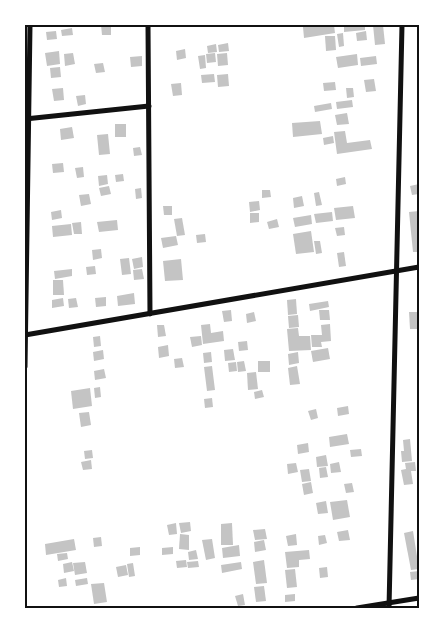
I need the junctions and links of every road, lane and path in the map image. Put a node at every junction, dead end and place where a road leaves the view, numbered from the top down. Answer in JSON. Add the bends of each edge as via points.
{"nodes":[{"id":1,"x":30,"y":25,"type":"edge"},
{"id":2,"x":148,"y":25,"type":"edge"},
{"id":3,"x":402,"y":25,"type":"edge"},
{"id":4,"x":149,"y":106,"type":"junction"},
{"id":5,"x":27,"y":118,"type":"edge"},
{"id":6,"x":419,"y":267,"type":"edge"},
{"id":7,"x":396,"y":271,"type":"junction"},
{"id":8,"x":150,"y":314,"type":"junction"},
{"id":9,"x":25,"y":335,"type":"edge"},
{"id":10,"x":25,"y":367,"type":"edge"},
{"id":11,"x":419,"y":598,"type":"edge"},
{"id":12,"x":389,"y":605,"type":"edge"},
{"id":13,"x":357,"y":608,"type":"edge"}],
"edges":[{"from":1,"to":5,"type":"street"},
{"from":2,"to":4,"type":"street"},
{"from":3,"to":7,"type":"street"},
{"from":4,"to":5,"type":"street"},
{"from":4,"to":8,"type":"street"},
{"from":5,"to":9,"type":"street"},
{"from":6,"to":7,"type":"street"},
{"from":7,"to":8,"type":"street"},
{"from":7,"to":12,"type":"street"},
{"from":8,"to":9,"type":"street"},
{"from":9,"to":10,"type":"street"},
{"from":11,"to":12,"type":"street"},
{"from":12,"to":13,"type":"street"}]}
